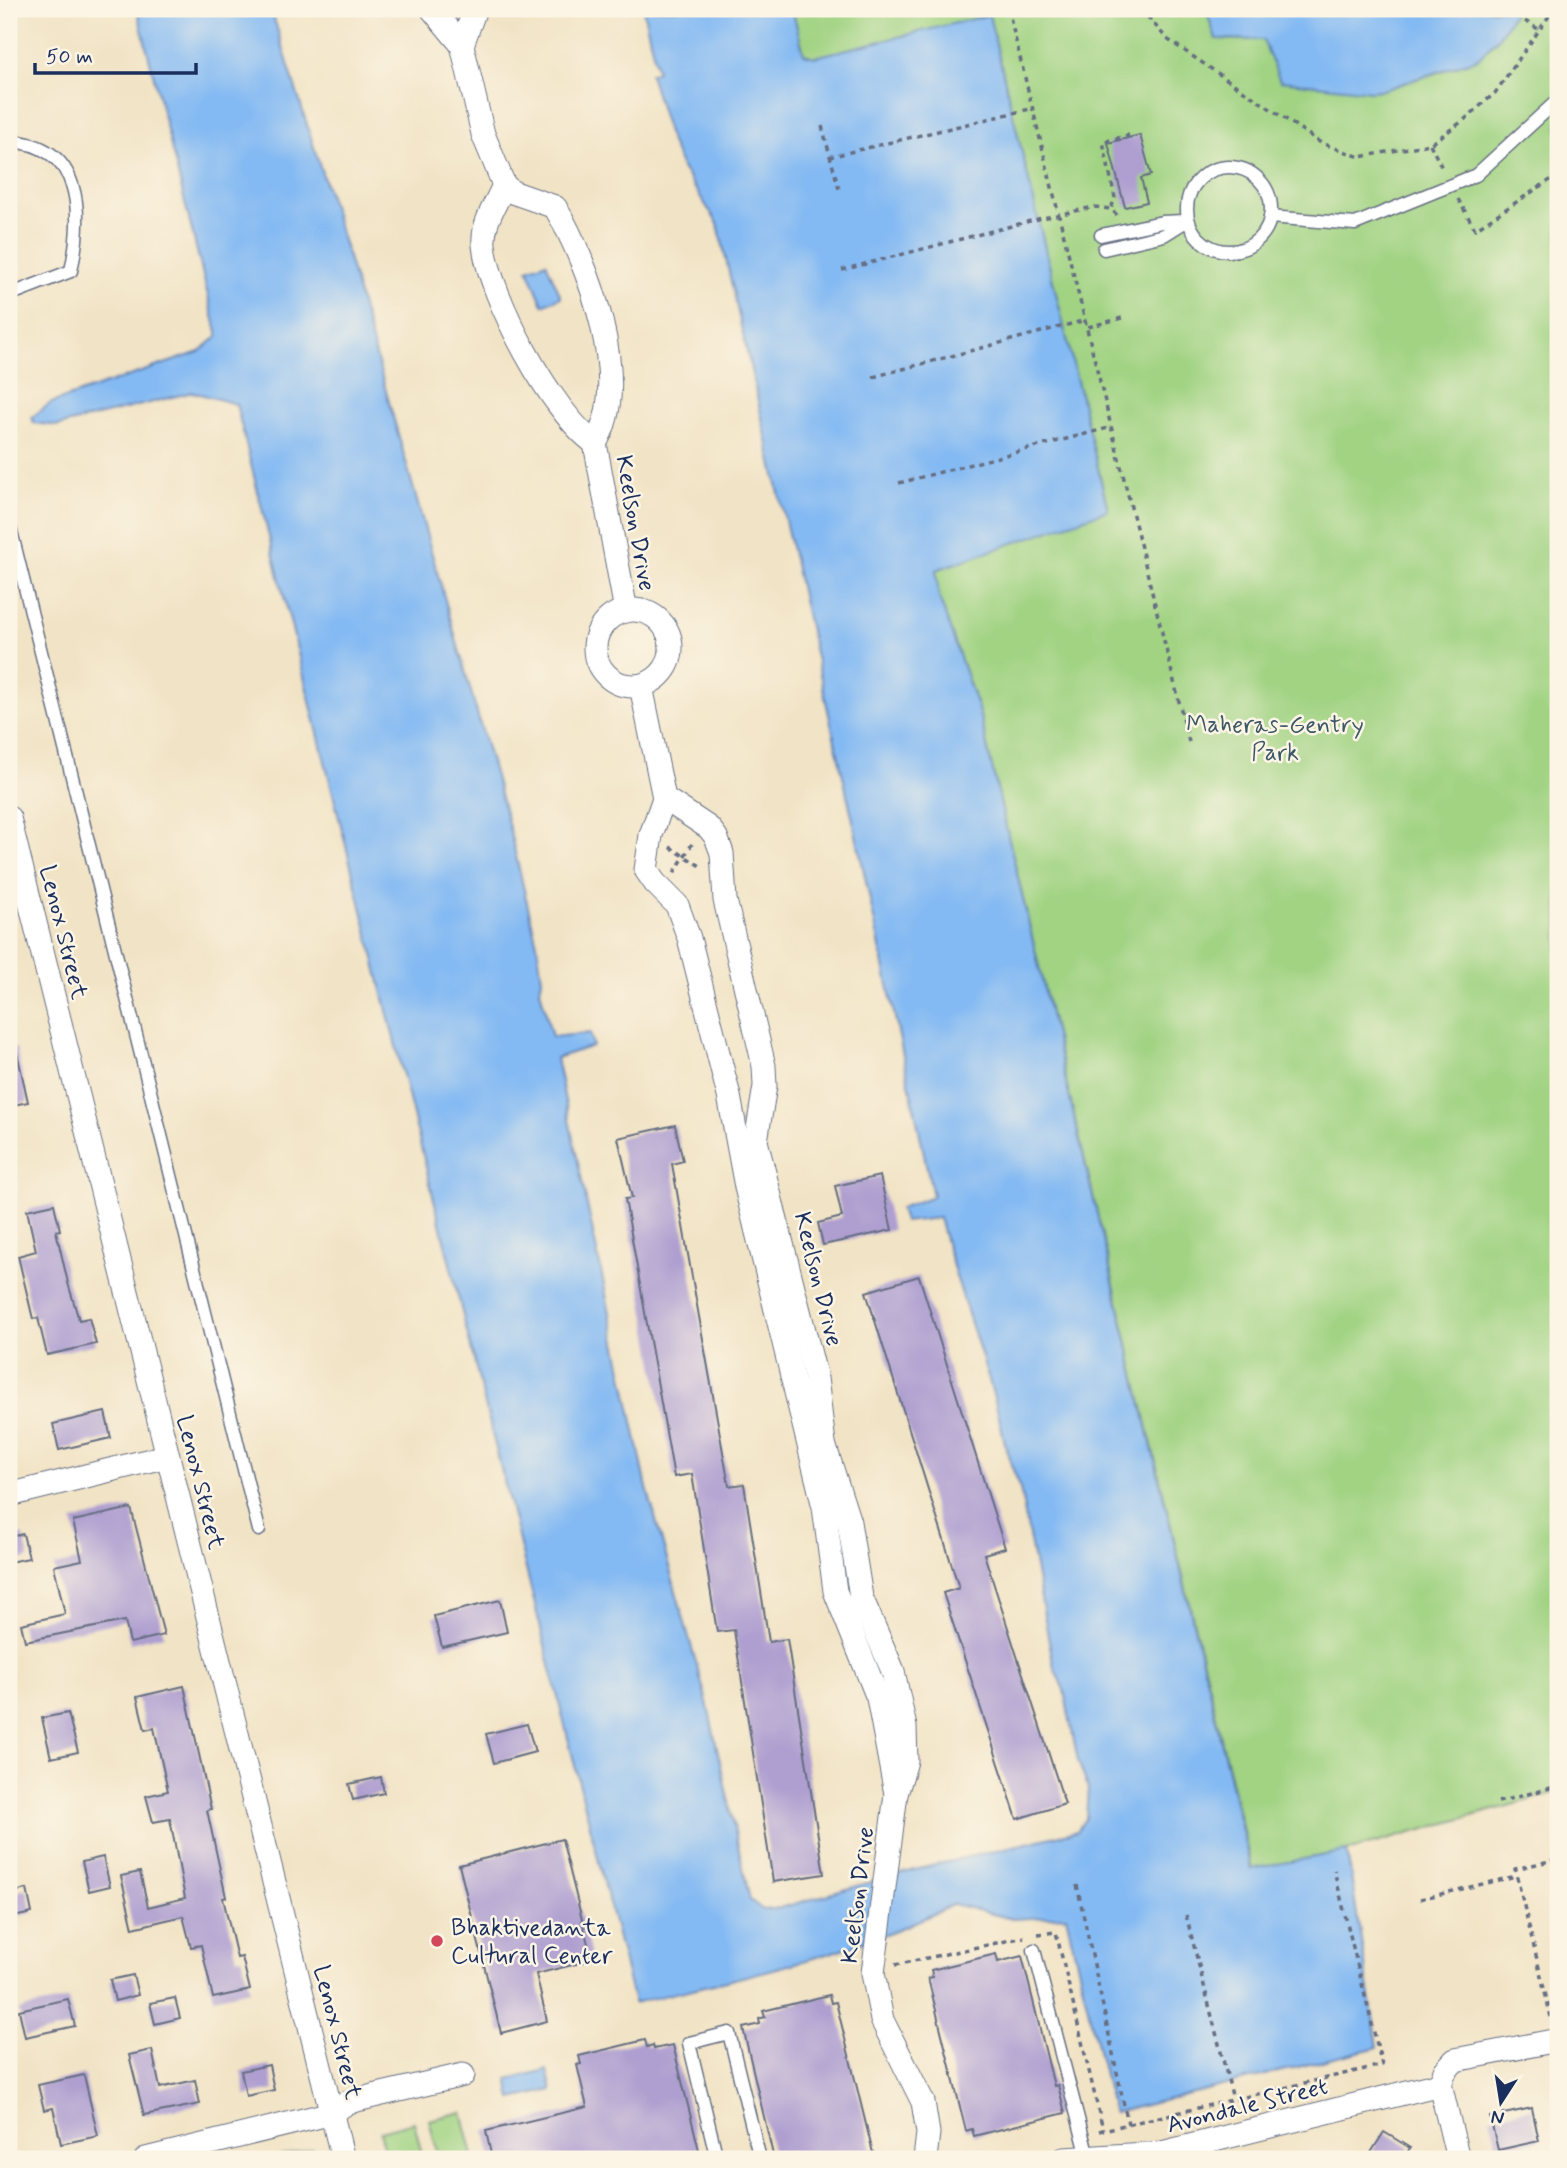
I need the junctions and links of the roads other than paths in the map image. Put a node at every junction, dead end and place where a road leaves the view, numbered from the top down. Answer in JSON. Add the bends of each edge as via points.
{"nodes":[{"id":1,"x":432,"y":9,"type":"edge"},
{"id":2,"x":475,"y":9,"type":"edge"},
{"id":3,"x":462,"y":45,"type":"junction"},
{"id":4,"x":1558,"y":100,"type":"edge"},
{"id":5,"x":9,"y":141,"type":"edge"},
{"id":6,"x":504,"y":185,"type":"junction"},
{"id":7,"x":1270,"y":217,"type":"junction"},
{"id":8,"x":1188,"y":220,"type":"junction"},
{"id":9,"x":1101,"y":235,"type":"dead end"},
{"id":10,"x":1104,"y":249,"type":"dead end"},
{"id":11,"x":9,"y":295,"type":"edge"},
{"id":12,"x":595,"y":443,"type":"junction"},
{"id":13,"x":9,"y":523,"type":"edge"},
{"id":14,"x":626,"y":611,"type":"junction"},
{"id":15,"x":641,"y":686,"type":"junction"},
{"id":16,"x":664,"y":798,"type":"junction"},
{"id":17,"x":9,"y":818,"type":"edge"},
{"id":18,"x":167,"y":1456,"type":"junction"},
{"id":19,"x":9,"y":1495,"type":"edge"},
{"id":20,"x":259,"y":1530,"type":"dead end"},
{"id":21,"x":896,"y":1794,"type":"junction"},
{"id":22,"x":1034,"y":1950,"type":"dead end"},
{"id":23,"x":1558,"y":2040,"type":"edge"},
{"id":24,"x":463,"y":2076,"type":"dead end"},
{"id":25,"x":1443,"y":2077,"type":"junction"},
{"id":26,"x":332,"y":2113,"type":"junction"},
{"id":27,"x":1183,"y":2154,"type":"edge"},
{"id":28,"x":1088,"y":2157,"type":"junction"},
{"id":29,"x":146,"y":2159,"type":"edge"},
{"id":30,"x":343,"y":2159,"type":"edge"},
{"id":31,"x":717,"y":2159,"type":"edge"},
{"id":32,"x":760,"y":2159,"type":"edge"},
{"id":33,"x":925,"y":2159,"type":"edge"},
{"id":34,"x":1065,"y":2159,"type":"edge"},
{"id":35,"x":1458,"y":2159,"type":"edge"}],
"edges":[{"from":1,"to":3,"type":"street"},
{"from":2,"to":3,"type":"street"},
{"from":3,"to":6,"type":"street","via":[[483,134]]},
{"from":4,"to":7,"type":"lane","via":[[1476,175],[1355,224]]},
{"from":5,"to":11,"type":"lane","via":[[54,155],[75,187],[79,233],[71,271]]},
{"from":6,"to":12,"type":"street","name":"Keelson Drive","via":[[485,231],[486,257],[545,387],[575,426]]},
{"from":6,"to":12,"type":"street","name":"Keelson Drive","via":[[555,207],[591,279],[608,373],[604,423]]},
{"from":7,"to":8,"type":"lane","via":[[1256,241],[1230,251],[1204,243]]},
{"from":7,"to":8,"type":"lane","via":[[1270,204],[1258,180],[1234,168],[1220,168],[1197,181],[1187,207]]},
{"from":8,"to":9,"type":"lane"},
{"from":8,"to":10,"type":"lane","via":[[1164,235]]},
{"from":12,"to":14,"type":"street","name":"Keelson Drive"},
{"from":13,"to":20,"type":"lane"},
{"from":14,"to":15,"type":"street","name":"Keelson Drive","via":[[656,618],[671,641],[665,669]]},
{"from":14,"to":15,"type":"street","name":"Keelson Drive","via":[[600,629],[596,656],[612,680]]},
{"from":15,"to":16,"type":"street"},
{"from":16,"to":21,"type":"street","name":"Keelson Drive","via":[[651,835],[646,870],[677,905],[689,938],[824,1507],[835,1591],[878,1698]]},
{"from":16,"to":21,"type":"street","name":"Keelson Drive","via":[[709,828],[722,853],[725,900],[764,1066],[756,1141],[816,1378],[824,1444],[849,1522],[861,1597],[893,1671],[905,1727],[906,1761]]},
{"from":17,"to":18,"type":"street","name":"Lenox Street"},
{"from":18,"to":19,"type":"street"},
{"from":18,"to":26,"type":"street","name":"Lenox Street"},
{"from":21,"to":33,"type":"street","name":"Keelson Drive","via":[[874,1988],[882,2020],[923,2102],[928,2133]]},
{"from":22,"to":28,"type":"lane"},
{"from":23,"to":25,"type":"street","name":"Avondale Street","via":[[1455,2060]]},
{"from":24,"to":26,"type":"street","via":[[348,2102]]},
{"from":25,"to":27,"type":"street","name":"Avondale Street"},
{"from":25,"to":35,"type":"street"},
{"from":26,"to":29,"type":"street"},
{"from":26,"to":30,"type":"street","name":"Lenox Street"},
{"from":27,"to":28,"type":"street","name":"Avondale Street"},
{"from":28,"to":34,"type":"street","name":"Avondale Street"},
{"from":31,"to":32,"type":"lane","via":[[689,2043],[729,2033]]}]}
